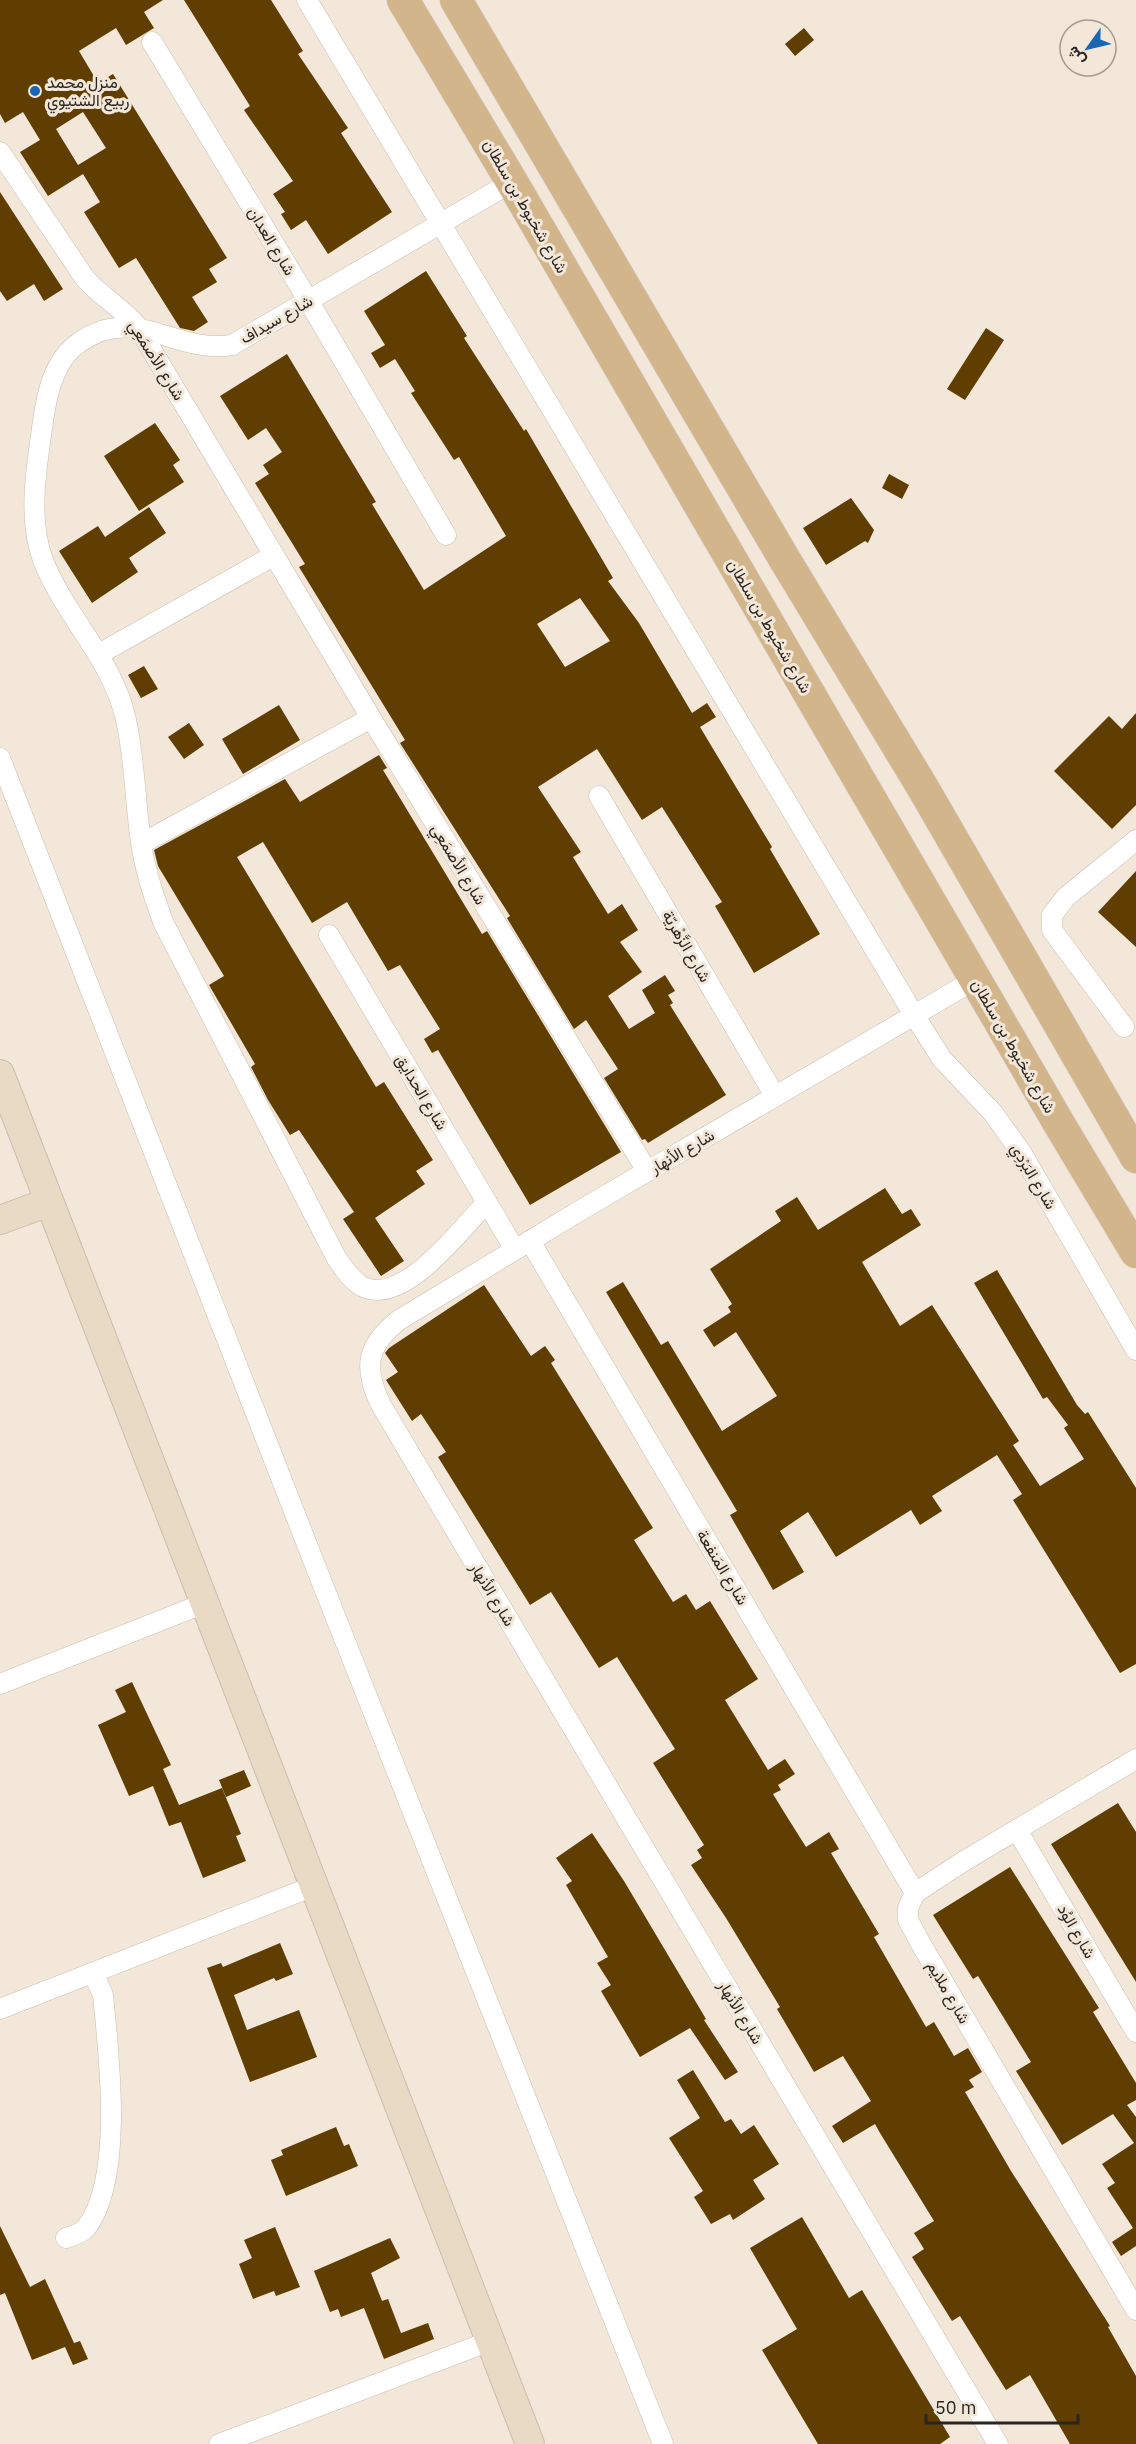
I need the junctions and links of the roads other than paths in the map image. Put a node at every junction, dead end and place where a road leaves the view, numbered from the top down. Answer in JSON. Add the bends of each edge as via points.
{"nodes":[{"id":1,"x":307,"y":0,"type":"edge"},
{"id":2,"x":403,"y":0,"type":"edge"},
{"id":3,"x":456,"y":0,"type":"edge"},
{"id":4,"x":152,"y":42,"type":"dead end"},
{"id":5,"x":0,"y":152,"type":"edge"},
{"id":6,"x":512,"y":182,"type":"junction"},
{"id":7,"x":440,"y":225,"type":"junction"},
{"id":8,"x":308,"y":300,"type":"junction"},
{"id":9,"x":138,"y":327,"type":"junction"},
{"id":10,"x":446,"y":535,"type":"dead end"},
{"id":11,"x":273,"y":556,"type":"junction"},
{"id":12,"x":99,"y":654,"type":"junction"},
{"id":13,"x":371,"y":718,"type":"junction"},
{"id":14,"x":0,"y":758,"type":"edge"},
{"id":15,"x":599,"y":796,"type":"dead end"},
{"id":16,"x":1136,"y":840,"type":"edge"},
{"id":17,"x":141,"y":844,"type":"junction"},
{"id":18,"x":329,"y":935,"type":"dead end"},
{"id":19,"x":976,"y":979,"type":"junction"},
{"id":20,"x":914,"y":1015,"type":"junction"},
{"id":21,"x":1124,"y":1027,"type":"dead end"},
{"id":22,"x":0,"y":1074,"type":"edge"},
{"id":23,"x":775,"y":1096,"type":"junction"},
{"id":24,"x":1136,"y":1157,"type":"edge"},
{"id":25,"x":646,"y":1171,"type":"junction"},
{"id":26,"x":49,"y":1202,"type":"junction"},
{"id":27,"x":487,"y":1202,"type":"junction"},
{"id":28,"x":0,"y":1220,"type":"edge"},
{"id":29,"x":522,"y":1245,"type":"junction"},
{"id":30,"x":1136,"y":1252,"type":"edge"},
{"id":31,"x":1136,"y":1350,"type":"edge"},
{"id":32,"x":205,"y":1604,"type":"junction"},
{"id":33,"x":0,"y":1684,"type":"edge"},
{"id":34,"x":1136,"y":1759,"type":"edge"},
{"id":35,"x":1017,"y":1830,"type":"junction"},
{"id":36,"x":315,"y":1886,"type":"junction"},
{"id":37,"x":915,"y":1893,"type":"junction"},
{"id":38,"x":93,"y":1973,"type":"junction"},
{"id":39,"x":0,"y":2009,"type":"edge"},
{"id":40,"x":1136,"y":2032,"type":"edge"},
{"id":41,"x":66,"y":2238,"type":"dead end"},
{"id":42,"x":1136,"y":2310,"type":"edge"},
{"id":43,"x":490,"y":2341,"type":"junction"},
{"id":44,"x":219,"y":2444,"type":"edge"},
{"id":45,"x":530,"y":2444,"type":"edge"},
{"id":46,"x":663,"y":2444,"type":"edge"},
{"id":47,"x":998,"y":2444,"type":"edge"}],
"edges":[{"from":1,"to":7,"type":"street","name":"شارع البَرْدِي"},
{"from":2,"to":6,"type":"main road","name":"شارع شخبوط بن سلطان"},
{"from":3,"to":24,"type":"main road","via":[[923,788]]},
{"from":4,"to":8,"type":"street","name":"شارع العدان"},
{"from":5,"to":9,"type":"street","name":"شارع الأصمَعِي","via":[[84,277]]},
{"from":6,"to":7,"type":"street","name":"شارع سيداف"},
{"from":6,"to":19,"type":"main road","name":"شارع شخبوط بن سلطان"},
{"from":7,"to":8,"type":"street","name":"شارع سيداف"},
{"from":7,"to":20,"type":"street","name":"شارع البَرْدِي"},
{"from":8,"to":9,"type":"street","name":"شارع سيداف","via":[[232,345],[191,345]]},
{"from":8,"to":10,"type":"street","name":"شارع العدان"},
{"from":9,"to":11,"type":"street","name":"شارع الأصمَعِي"},
{"from":9,"to":12,"type":"street","name":"شارع سيداف","via":[[106,330],[79,342],[59,364],[47,394],[34,481],[43,560]]},
{"from":11,"to":12,"type":"street"},
{"from":11,"to":13,"type":"street","name":"شارع الأصمَعِي"},
{"from":12,"to":17,"type":"street","name":"شارع سيداف","via":[[118,690],[126,722]]},
{"from":13,"to":17,"type":"street"},
{"from":13,"to":25,"type":"street","name":"شارع الأصمَعِي"},
{"from":14,"to":46,"type":"street"},
{"from":15,"to":23,"type":"street","name":"شارع الزَّهْريّة"},
{"from":16,"to":21,"type":"street","via":[[1066,897],[1052,915],[1052,930]]},
{"from":17,"to":27,"type":"street","name":"شارع سيداف","via":[[149,885],[164,924],[348,1274],[365,1288],[383,1291],[396,1286],[429,1263]]},
{"from":18,"to":27,"type":"street","name":"شارع الحدايق"},
{"from":19,"to":20,"type":"street","name":"شارع الأنهار"},
{"from":19,"to":30,"type":"main road","name":"شارع شخبوط بن سلطان"},
{"from":20,"to":23,"type":"street","name":"شارع الأنهار"},
{"from":20,"to":31,"type":"street","name":"شارع البَرْدِي","via":[[942,1059],[993,1113],[1021,1152]]},
{"from":22,"to":26,"type":"street"},
{"from":23,"to":25,"type":"street","name":"شارع الأنهار"},
{"from":25,"to":29,"type":"street","name":"شارع الأنهار"},
{"from":26,"to":28,"type":"street"},
{"from":26,"to":32,"type":"street"},
{"from":27,"to":29,"type":"street","name":"شارع الحدايق"},
{"from":29,"to":37,"type":"street","name":"شارع المَنفعة"},
{"from":29,"to":47,"type":"street","name":"شارع الأنهار","via":[[386,1330],[370,1355],[373,1389]]},
{"from":32,"to":33,"type":"street"},
{"from":32,"to":36,"type":"street"},
{"from":34,"to":35,"type":"street"},
{"from":35,"to":37,"type":"street"},
{"from":35,"to":40,"type":"street","name":"شارع الوُد"},
{"from":36,"to":38,"type":"street"},
{"from":36,"to":43,"type":"street"},
{"from":37,"to":42,"type":"street","name":"شارع ملايم","via":[[908,1908],[913,1931]]},
{"from":38,"to":39,"type":"street"},
{"from":38,"to":41,"type":"street","via":[[103,1995],[112,2146],[103,2197],[85,2230]]},
{"from":43,"to":44,"type":"street"},
{"from":43,"to":45,"type":"street"}]}
